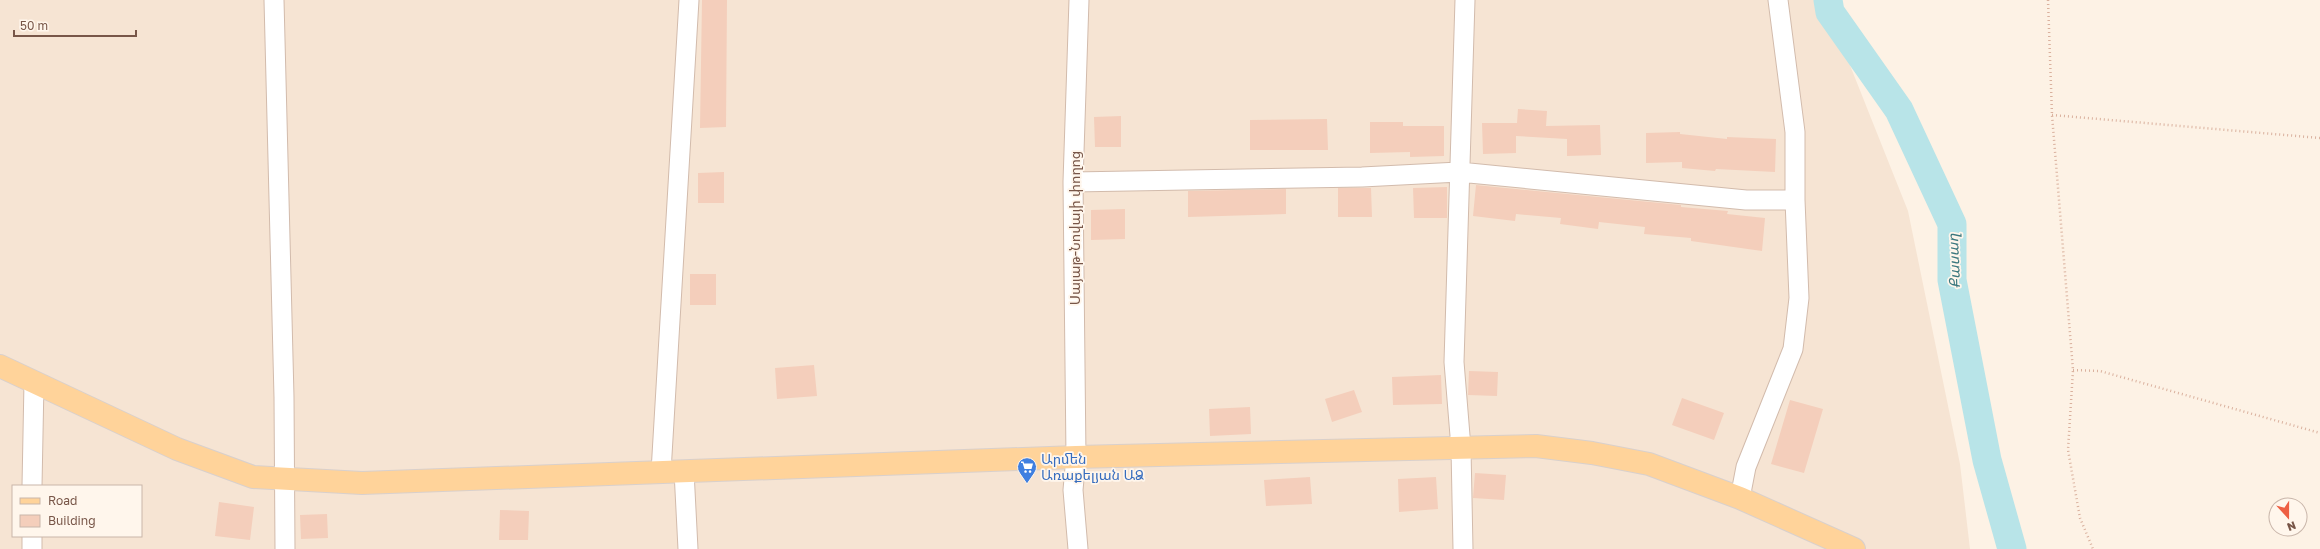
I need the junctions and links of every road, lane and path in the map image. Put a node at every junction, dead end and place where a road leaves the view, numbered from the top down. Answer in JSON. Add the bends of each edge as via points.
{"nodes":[{"id":1,"x":274,"y":0,"type":"edge"},
{"id":2,"x":689,"y":0,"type":"edge"},
{"id":3,"x":1079,"y":0,"type":"edge"},
{"id":4,"x":1465,"y":0,"type":"edge"},
{"id":5,"x":1778,"y":0,"type":"edge"},
{"id":6,"x":2048,"y":0,"type":"edge"},
{"id":7,"x":2052,"y":115,"type":"junction"},
{"id":8,"x":2320,"y":138,"type":"edge"},
{"id":9,"x":1459,"y":172,"type":"junction"},
{"id":10,"x":1073,"y":182,"type":"junction"},
{"id":11,"x":1795,"y":200,"type":"junction"},
{"id":12,"x":0,"y":366,"type":"edge"},
{"id":13,"x":2073,"y":370,"type":"junction"},
{"id":14,"x":34,"y":382,"type":"junction"},
{"id":15,"x":2320,"y":433,"type":"edge"},
{"id":16,"x":1461,"y":448,"type":"junction"},
{"id":17,"x":1076,"y":457,"type":"junction"},
{"id":18,"x":661,"y":472,"type":"junction"},
{"id":19,"x":684,"y":472,"type":"junction"},
{"id":20,"x":283,"y":479,"type":"junction"},
{"id":21,"x":32,"y":485,"type":"edge"},
{"id":22,"x":1740,"y":498,"type":"junction"},
{"id":23,"x":32,"y":537,"type":"edge"},
{"id":24,"x":32,"y":549,"type":"edge"},
{"id":25,"x":284,"y":549,"type":"edge"},
{"id":26,"x":688,"y":549,"type":"edge"},
{"id":27,"x":1078,"y":549,"type":"edge"},
{"id":28,"x":1463,"y":549,"type":"edge"},
{"id":29,"x":1854,"y":549,"type":"edge"},
{"id":30,"x":2093,"y":549,"type":"edge"}],
"edges":[{"from":1,"to":20,"type":"street","via":[[284,397]]},
{"from":2,"to":18,"type":"street"},
{"from":3,"to":10,"type":"street","name":"Սայաթ-Նովայի փողոց"},
{"from":4,"to":9,"type":"street"},
{"from":5,"to":11,"type":"street","via":[[1795,132]]},
{"from":6,"to":7,"type":"path"},
{"from":7,"to":8,"type":"path"},
{"from":7,"to":13,"type":"path"},
{"from":9,"to":10,"type":"street","via":[[1362,177]]},
{"from":9,"to":11,"type":"street","via":[[1746,200]]},
{"from":9,"to":16,"type":"street","via":[[1454,362]]},
{"from":10,"to":17,"type":"street","name":"Սայաթ-Նովայի փողոց"},
{"from":11,"to":22,"type":"street","via":[[1799,298],[1793,349],[1746,467]]},
{"from":12,"to":14,"type":"main road"},
{"from":13,"to":15,"type":"path","via":[[2100,371]]},
{"from":13,"to":30,"type":"path","via":[[2068,450],[2080,518]]},
{"from":14,"to":20,"type":"main road","via":[[177,449],[253,477]]},
{"from":14,"to":21,"type":"street"},
{"from":16,"to":17,"type":"main road"},
{"from":16,"to":22,"type":"main road","via":[[1536,446],[1592,453],[1649,464]]},
{"from":16,"to":28,"type":"street"},
{"from":17,"to":19,"type":"main road"},
{"from":17,"to":27,"type":"street","name":"Սայաթ-Նովայի փողոց","via":[[1073,490]]},
{"from":18,"to":19,"type":"main road"},
{"from":18,"to":20,"type":"main road","via":[[362,484]]},
{"from":19,"to":26,"type":"street"},
{"from":20,"to":25,"type":"street"},
{"from":22,"to":29,"type":"main road"},
{"from":23,"to":24,"type":"street"}]}
